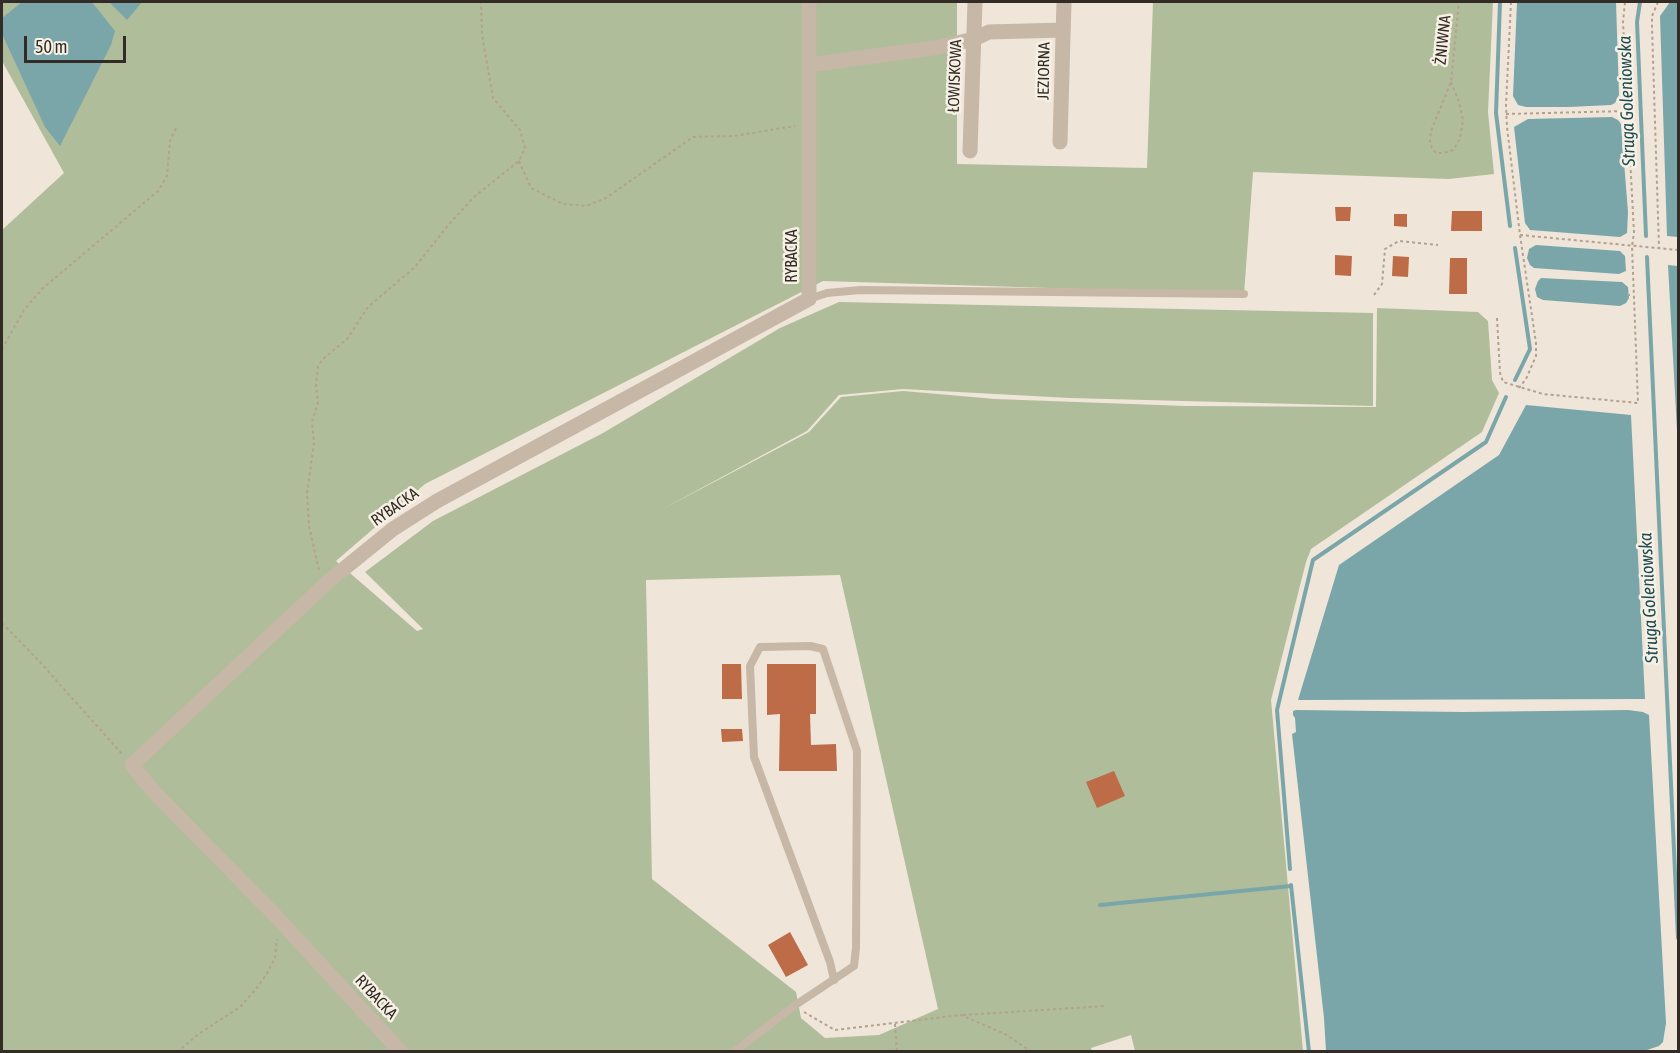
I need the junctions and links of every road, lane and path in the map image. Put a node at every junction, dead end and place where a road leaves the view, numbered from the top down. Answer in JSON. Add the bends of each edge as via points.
{"nodes":[{"id":1,"x":481,"y":2,"type":"edge"},
{"id":2,"x":809,"y":2,"type":"edge"},
{"id":3,"x":975,"y":2,"type":"edge"},
{"id":4,"x":1064,"y":2,"type":"edge"},
{"id":5,"x":1459,"y":2,"type":"edge"},
{"id":6,"x":1511,"y":2,"type":"edge"},
{"id":7,"x":1625,"y":2,"type":"edge"},
{"id":8,"x":1658,"y":2,"type":"edge"},
{"id":9,"x":1063,"y":30,"type":"junction"},
{"id":10,"x":974,"y":39,"type":"junction"},
{"id":11,"x":809,"y":65,"type":"junction"},
{"id":12,"x":1451,"y":82,"type":"junction"},
{"id":13,"x":1627,"y":111,"type":"junction"},
{"id":14,"x":1506,"y":114,"type":"junction"},
{"id":15,"x":810,"y":124,"type":"junction"},
{"id":16,"x":177,"y":126,"type":"dead end"},
{"id":17,"x":1060,"y":142,"type":"dead end"},
{"id":18,"x":970,"y":151,"type":"dead end"},
{"id":19,"x":519,"y":161,"type":"junction"},
{"id":20,"x":1520,"y":235,"type":"junction"},
{"id":21,"x":1438,"y":245,"type":"dead end"},
{"id":22,"x":1632,"y":246,"type":"junction"},
{"id":23,"x":1659,"y":248,"type":"junction"},
{"id":24,"x":1678,"y":250,"type":"edge"},
{"id":25,"x":1244,"y":294,"type":"dead end"},
{"id":26,"x":1374,"y":295,"type":"dead end"},
{"id":27,"x":1627,"y":295,"type":"dead end"},
{"id":28,"x":1631,"y":295,"type":"dead end"},
{"id":29,"x":809,"y":299,"type":"junction"},
{"id":30,"x":1497,"y":318,"type":"dead end"},
{"id":31,"x":2,"y":349,"type":"edge"},
{"id":32,"x":1519,"y":388,"type":"junction"},
{"id":33,"x":322,"y":588,"type":"junction"},
{"id":34,"x":2,"y":623,"type":"edge"},
{"id":35,"x":132,"y":765,"type":"junction"},
{"id":36,"x":272,"y":912,"type":"junction"},
{"id":37,"x":834,"y":980,"type":"junction"},
{"id":38,"x":794,"y":1006,"type":"junction"},
{"id":39,"x":1105,"y":1006,"type":"dead end"},
{"id":40,"x":961,"y":1015,"type":"junction"},
{"id":41,"x":895,"y":1023,"type":"junction"},
{"id":42,"x":177,"y":1052,"type":"edge"},
{"id":43,"x":401,"y":1052,"type":"edge"},
{"id":44,"x":734,"y":1052,"type":"edge"},
{"id":45,"x":897,"y":1052,"type":"edge"},
{"id":46,"x":1032,"y":1052,"type":"edge"}],
"edges":[{"from":1,"to":19,"type":"path","via":[[482,35],[493,98],[520,130],[525,148]]},
{"from":2,"to":11,"type":"street","name":"RYBACKA"},
{"from":3,"to":10,"type":"street","name":"ŁOWISKOWA"},
{"from":4,"to":9,"type":"street","name":"JEZIORNA"},
{"from":5,"to":12,"type":"path","name":"ŻNIWNA"},
{"from":6,"to":14,"type":"path"},
{"from":7,"to":13,"type":"path"},
{"from":8,"to":23,"type":"path","via":[[1652,27]]},
{"from":9,"to":10,"type":"street","via":[[989,32]]},
{"from":9,"to":17,"type":"street","name":"JEZIORNA"},
{"from":10,"to":11,"type":"street"},
{"from":10,"to":18,"type":"street","name":"ŁOWISKOWA"},
{"from":11,"to":15,"type":"street","name":"RYBACKA"},
{"from":12,"to":12,"type":"path","name":"ŻNIWNA","via":[[1463,120],[1460,139],[1453,150],[1436,153],[1430,141],[1431,131]]},
{"from":13,"to":14,"type":"path"},
{"from":13,"to":22,"type":"path"},
{"from":14,"to":20,"type":"path"},
{"from":15,"to":19,"type":"path","via":[[734,136],[693,137],[606,198],[585,206],[563,204],[531,188]]},
{"from":15,"to":29,"type":"street","name":"RYBACKA"},
{"from":16,"to":31,"type":"path","via":[[170,141],[167,176],[158,191],[42,289],[24,310]]},
{"from":19,"to":33,"type":"path","via":[[474,197],[415,267],[368,307],[347,339],[318,366],[318,403],[312,422],[314,443],[307,493],[309,526]]},
{"from":20,"to":22,"type":"path"},
{"from":20,"to":32,"type":"path","via":[[1536,356]]},
{"from":21,"to":26,"type":"path","via":[[1399,241],[1385,249],[1382,284]]},
{"from":22,"to":23,"type":"path"},
{"from":22,"to":32,"type":"path","via":[[1638,402],[1543,394]]},
{"from":23,"to":24,"type":"path"},
{"from":25,"to":29,"type":"lane","via":[[860,290]]},
{"from":27,"to":28,"type":"path"},
{"from":29,"to":33,"type":"street","name":"RYBACKA","via":[[437,501],[393,529]]},
{"from":30,"to":32,"type":"path","via":[[1500,373],[1503,382]]},
{"from":33,"to":35,"type":"street","name":"RYBACKA"},
{"from":34,"to":35,"type":"path"},
{"from":35,"to":36,"type":"street","name":"RYBACKA"},
{"from":36,"to":42,"type":"path","via":[[276,950],[266,975],[240,1007]]},
{"from":36,"to":43,"type":"street","name":"RYBACKA"},
{"from":37,"to":37,"type":"lane","via":[[854,966],[857,751],[823,650],[810,646],[760,647],[750,666],[754,757]]},
{"from":37,"to":38,"type":"lane"},
{"from":38,"to":41,"type":"path","via":[[835,1030]]},
{"from":38,"to":44,"type":"lane"},
{"from":39,"to":40,"type":"path"},
{"from":40,"to":41,"type":"path"},
{"from":40,"to":46,"type":"path","via":[[1005,1034]]},
{"from":41,"to":45,"type":"path"}]}
